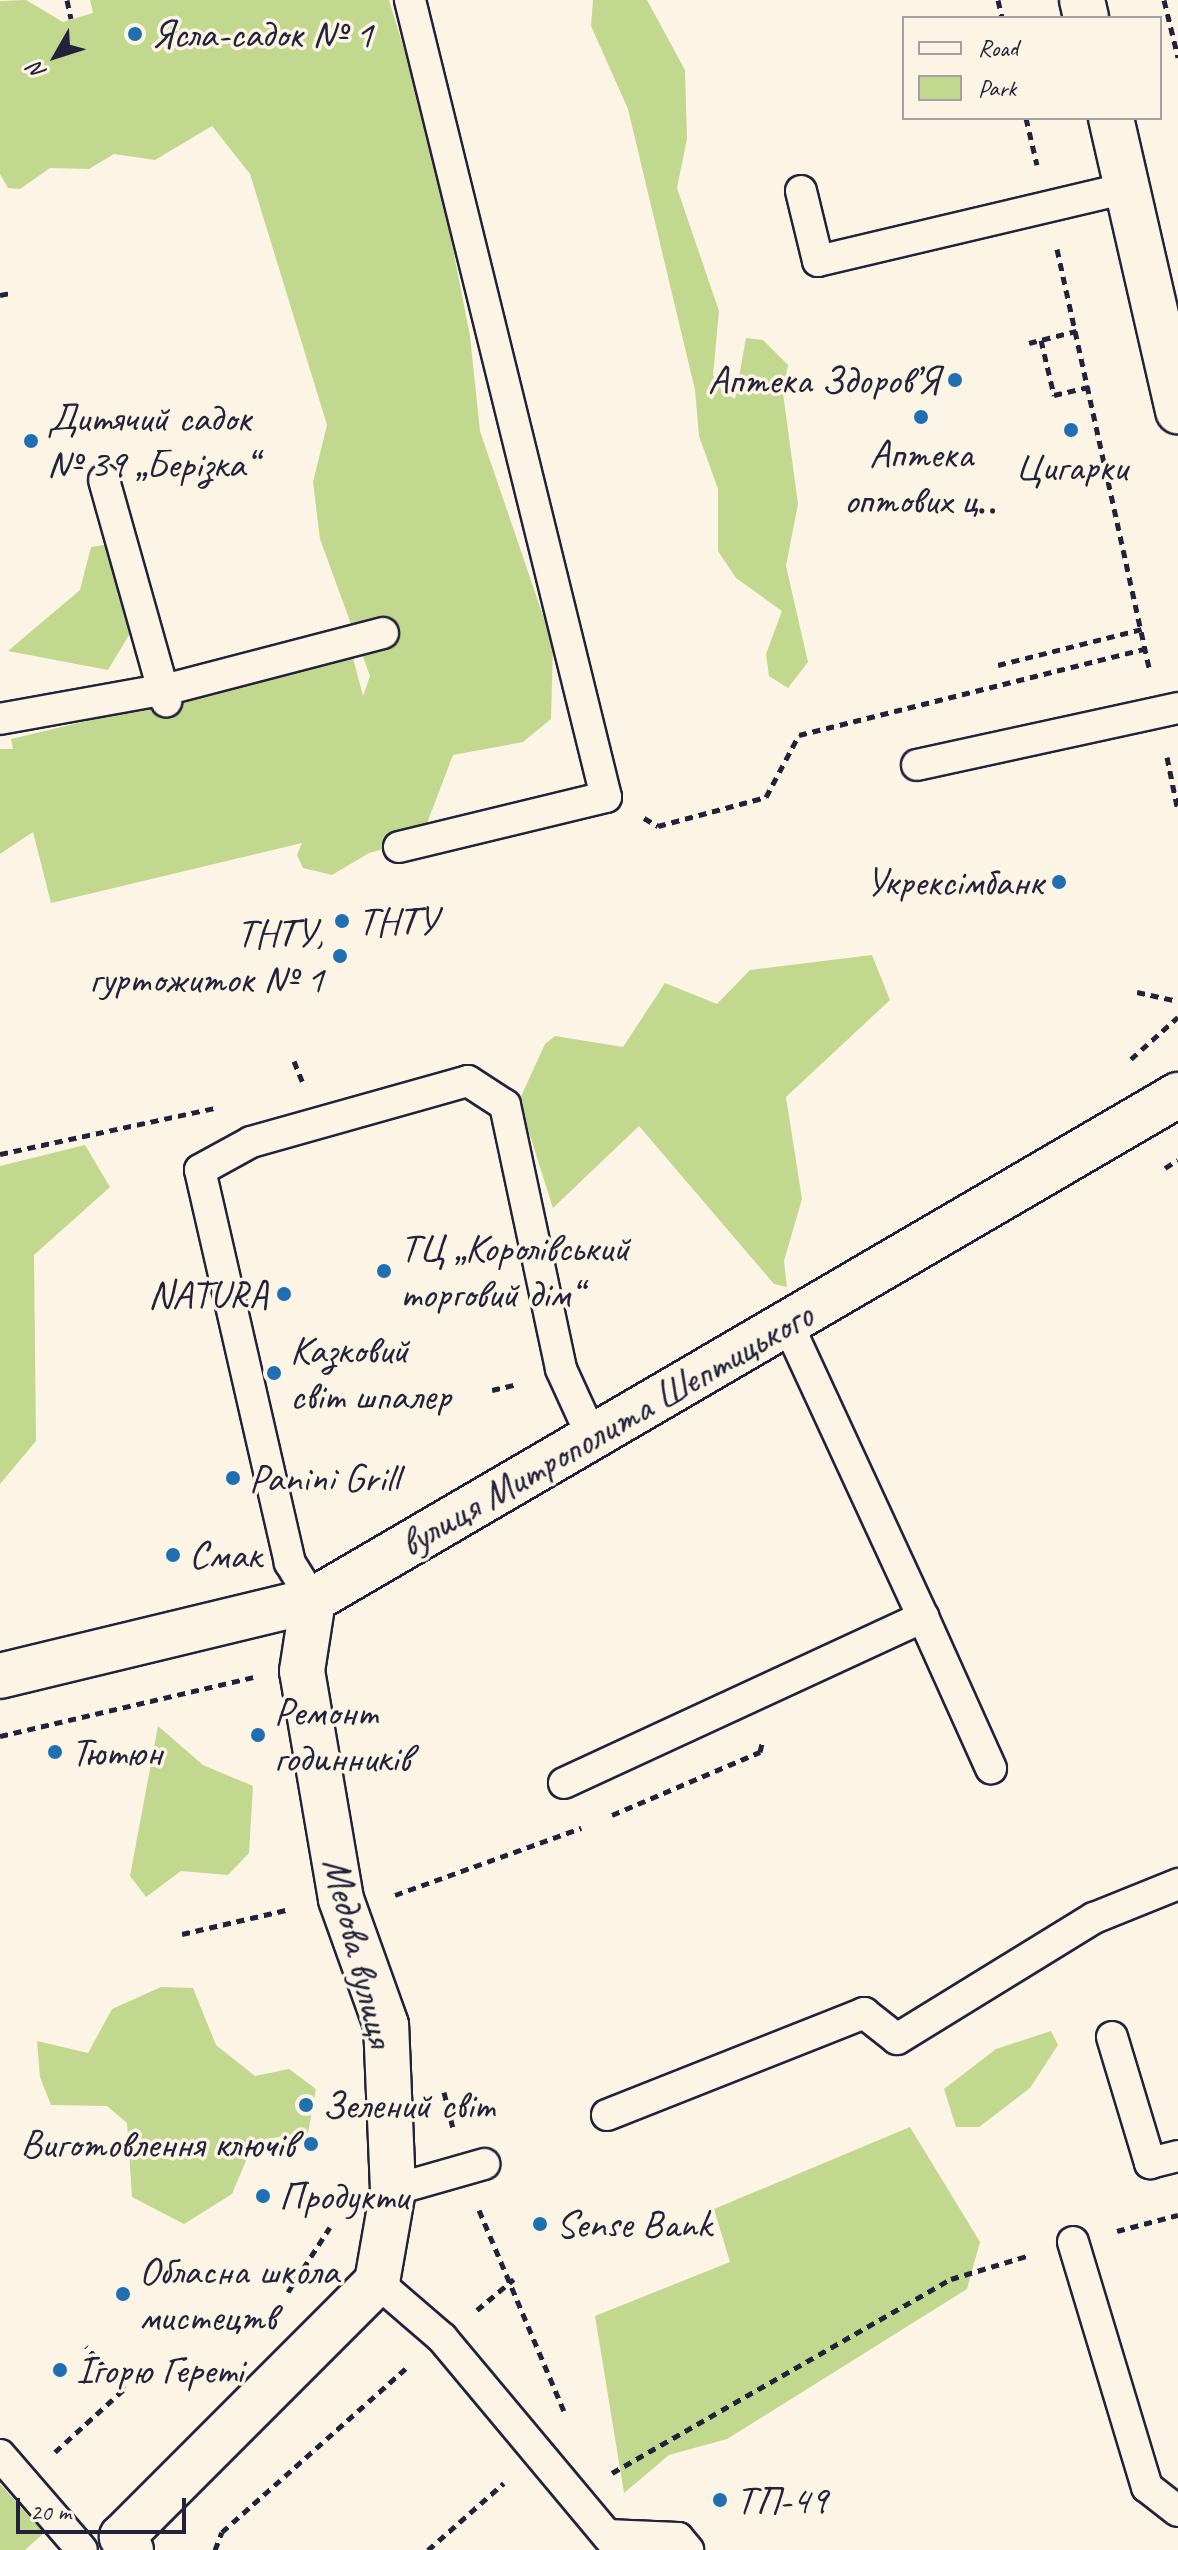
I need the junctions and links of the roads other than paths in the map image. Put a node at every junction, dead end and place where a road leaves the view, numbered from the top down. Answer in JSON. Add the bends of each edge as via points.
{"nodes":[{"id":1,"x":410,"y":0,"type":"edge"},
{"id":2,"x":1111,"y":120,"type":"edge"},
{"id":3,"x":1128,"y":188,"type":"junction"},
{"id":4,"x":801,"y":191,"type":"dead end"},
{"id":5,"x":1178,"y":411,"type":"edge"},
{"id":6,"x":104,"y":480,"type":"dead end"},
{"id":7,"x":383,"y":633,"type":"dead end"},
{"id":8,"x":164,"y":696,"type":"junction"},
{"id":9,"x":1168,"y":711,"type":"edge"},
{"id":10,"x":0,"y":719,"type":"edge"},
{"id":11,"x":917,"y":765,"type":"dead end"},
{"id":12,"x":399,"y":847,"type":"dead end"},
{"id":13,"x":1178,"y":1095,"type":"edge"},
{"id":14,"x":787,"y":1323,"type":"junction"},
{"id":15,"x":592,"y":1437,"type":"junction"},
{"id":16,"x":313,"y":1600,"type":"junction"},
{"id":17,"x":923,"y":1617,"type":"junction"},
{"id":18,"x":0,"y":1676,"type":"edge"},
{"id":19,"x":991,"y":1768,"type":"dead end"},
{"id":20,"x":564,"y":1783,"type":"dead end"},
{"id":21,"x":1178,"y":1884,"type":"edge"},
{"id":22,"x":1112,"y":2037,"type":"dead end"},
{"id":23,"x":607,"y":2115,"type":"dead end"},
{"id":24,"x":1178,"y":2156,"type":"edge"},
{"id":25,"x":484,"y":2164,"type":"dead end"},
{"id":26,"x":393,"y":2190,"type":"junction"},
{"id":27,"x":1073,"y":2242,"type":"road end"},
{"id":28,"x":377,"y":2282,"type":"junction"},
{"id":29,"x":0,"y":2455,"type":"edge"},
{"id":30,"x":1178,"y":2511,"type":"edge"},
{"id":31,"x":613,"y":2542,"type":"edge"},
{"id":32,"x":111,"y":2547,"type":"edge"},
{"id":33,"x":688,"y":2550,"type":"edge"}],
"edges":[{"from":1,"to":12,"type":"lane","via":[[606,797]]},
{"from":2,"to":3,"type":"street"},
{"from":3,"to":4,"type":"lane","via":[[818,261]]},
{"from":3,"to":5,"type":"street"},
{"from":6,"to":8,"type":"lane"},
{"from":7,"to":8,"type":"lane"},
{"from":8,"to":10,"type":"lane"},
{"from":9,"to":11,"type":"lane"},
{"from":13,"to":14,"type":"street","name":"вулиця Митрополита Шептицького"},
{"from":14,"to":15,"type":"street","name":"вулиця Митрополита Шептицького"},
{"from":14,"to":17,"type":"lane"},
{"from":15,"to":16,"type":"street","name":"вулиця Митрополита Шептицького"},
{"from":15,"to":16,"type":"lane","via":[[561,1369],[505,1105],[468,1081],[251,1142],[200,1170],[290,1563]]},
{"from":16,"to":18,"type":"street","name":"вулиця Митрополита Шептицького"},
{"from":16,"to":26,"type":"street","name":"Медова вулиця","via":[[302,1671],[341,1899],[386,2025]]},
{"from":17,"to":19,"type":"lane"},
{"from":17,"to":20,"type":"lane"},
{"from":21,"to":23,"type":"lane","via":[[1094,1918],[897,2039],[864,2013]]},
{"from":22,"to":24,"type":"lane","via":[[1150,2163]]},
{"from":25,"to":26,"type":"lane"},
{"from":26,"to":28,"type":"street","name":"Медова вулиця"},
{"from":27,"to":30,"type":"lane","via":[[1147,2487]]},
{"from":28,"to":31,"type":"lane","via":[[442,2338]]},
{"from":28,"to":32,"type":"street"},
{"from":29,"to":32,"type":"lane","via":[[23,2482]]},
{"from":31,"to":33,"type":"lane","via":[[678,2538]]}]}
